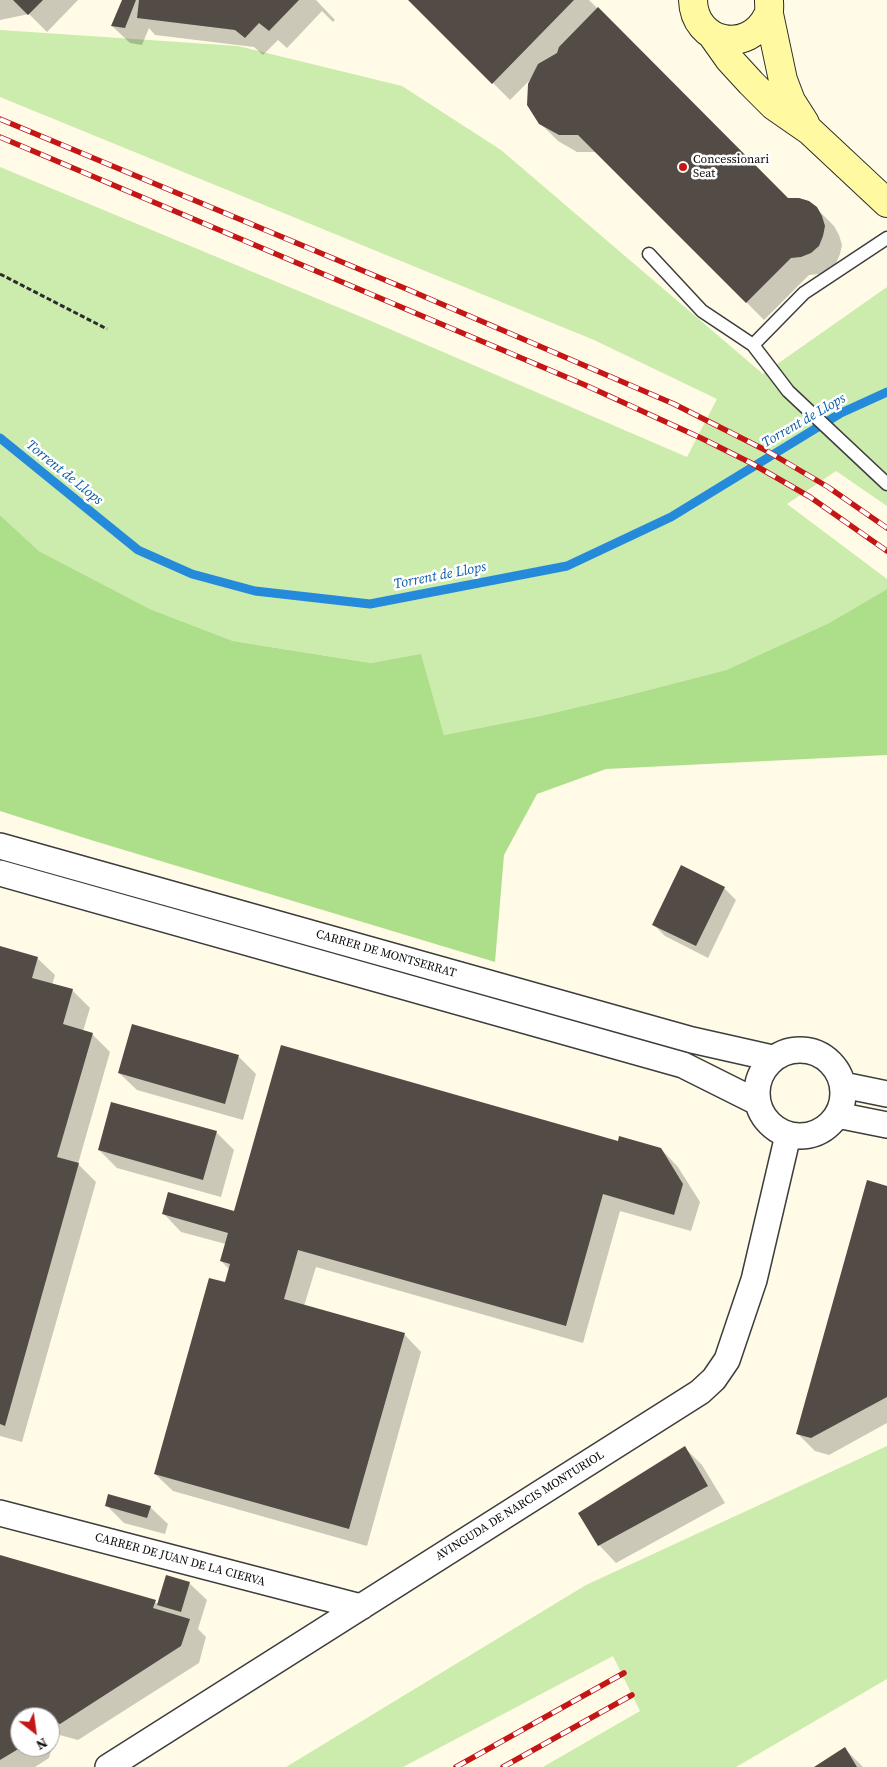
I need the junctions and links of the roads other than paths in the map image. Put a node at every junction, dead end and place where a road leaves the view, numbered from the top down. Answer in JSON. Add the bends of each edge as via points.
{"nodes":[{"id":1,"x":693,"y":0,"type":"edge"},
{"id":2,"x":769,"y":7,"type":"edge"},
{"id":3,"x":712,"y":35,"type":"junction"},
{"id":4,"x":810,"y":131,"type":"junction"},
{"id":5,"x":887,"y":202,"type":"edge"},
{"id":6,"x":887,"y":238,"type":"edge"},
{"id":7,"x":649,"y":254,"type":"dead end"},
{"id":8,"x":753,"y":345,"type":"junction"},
{"id":9,"x":887,"y":484,"type":"edge"},
{"id":10,"x":0,"y":846,"type":"edge"},
{"id":11,"x":0,"y":873,"type":"edge"},
{"id":12,"x":772,"y":1058,"type":"junction"},
{"id":13,"x":843,"y":1085,"type":"junction"},
{"id":14,"x":887,"y":1094,"type":"edge"},
{"id":15,"x":757,"y":1102,"type":"junction"},
{"id":16,"x":837,"y":1115,"type":"junction"},
{"id":17,"x":887,"y":1125,"type":"edge"},
{"id":18,"x":788,"y":1135,"type":"junction"},
{"id":19,"x":0,"y":1513,"type":"edge"},
{"id":20,"x":361,"y":1607,"type":"junction"},
{"id":21,"x":108,"y":1767,"type":"edge"}],
"edges":[{"from":1,"to":3,"type":"main road","via":[[695,16]]},
{"from":2,"to":3,"type":"main road","via":[[761,25],[751,34],[738,40]]},
{"from":2,"to":4,"type":"main road","via":[[783,80],[791,101]]},
{"from":3,"to":4,"type":"main road","via":[[729,59],[774,106]]},
{"from":4,"to":5,"type":"main road"},
{"from":6,"to":8,"type":"lane","via":[[804,293]]},
{"from":7,"to":8,"type":"lane","via":[[702,311]]},
{"from":8,"to":9,"type":"lane","via":[[788,391]]},
{"from":10,"to":12,"type":"street","name":"CARRER DE MONTSERRAT","via":[[692,1040]]},
{"from":11,"to":15,"type":"street","via":[[683,1065]]},
{"from":12,"to":13,"type":"street","via":[[790,1049],[810,1050],[828,1059],[838,1070]]},
{"from":12,"to":15,"type":"street","via":[[760,1074],[756,1087]]},
{"from":13,"to":14,"type":"street"},
{"from":13,"to":16,"type":"street","via":[[843,1101]]},
{"from":15,"to":18,"type":"street","via":[[768,1122]]},
{"from":16,"to":17,"type":"street"},
{"from":16,"to":18,"type":"street","via":[[816,1133]]},
{"from":18,"to":20,"type":"street","name":"AVINGUDA DE NARCIS MONTURIOL","via":[[754,1280],[728,1360],[714,1379],[700,1392]]},
{"from":19,"to":20,"type":"street","name":"CARRER DE JUAN DE LA CIERVA"},
{"from":20,"to":21,"type":"street","name":"AVINGUDA DE NARCIS MONTURIOL"}]}
